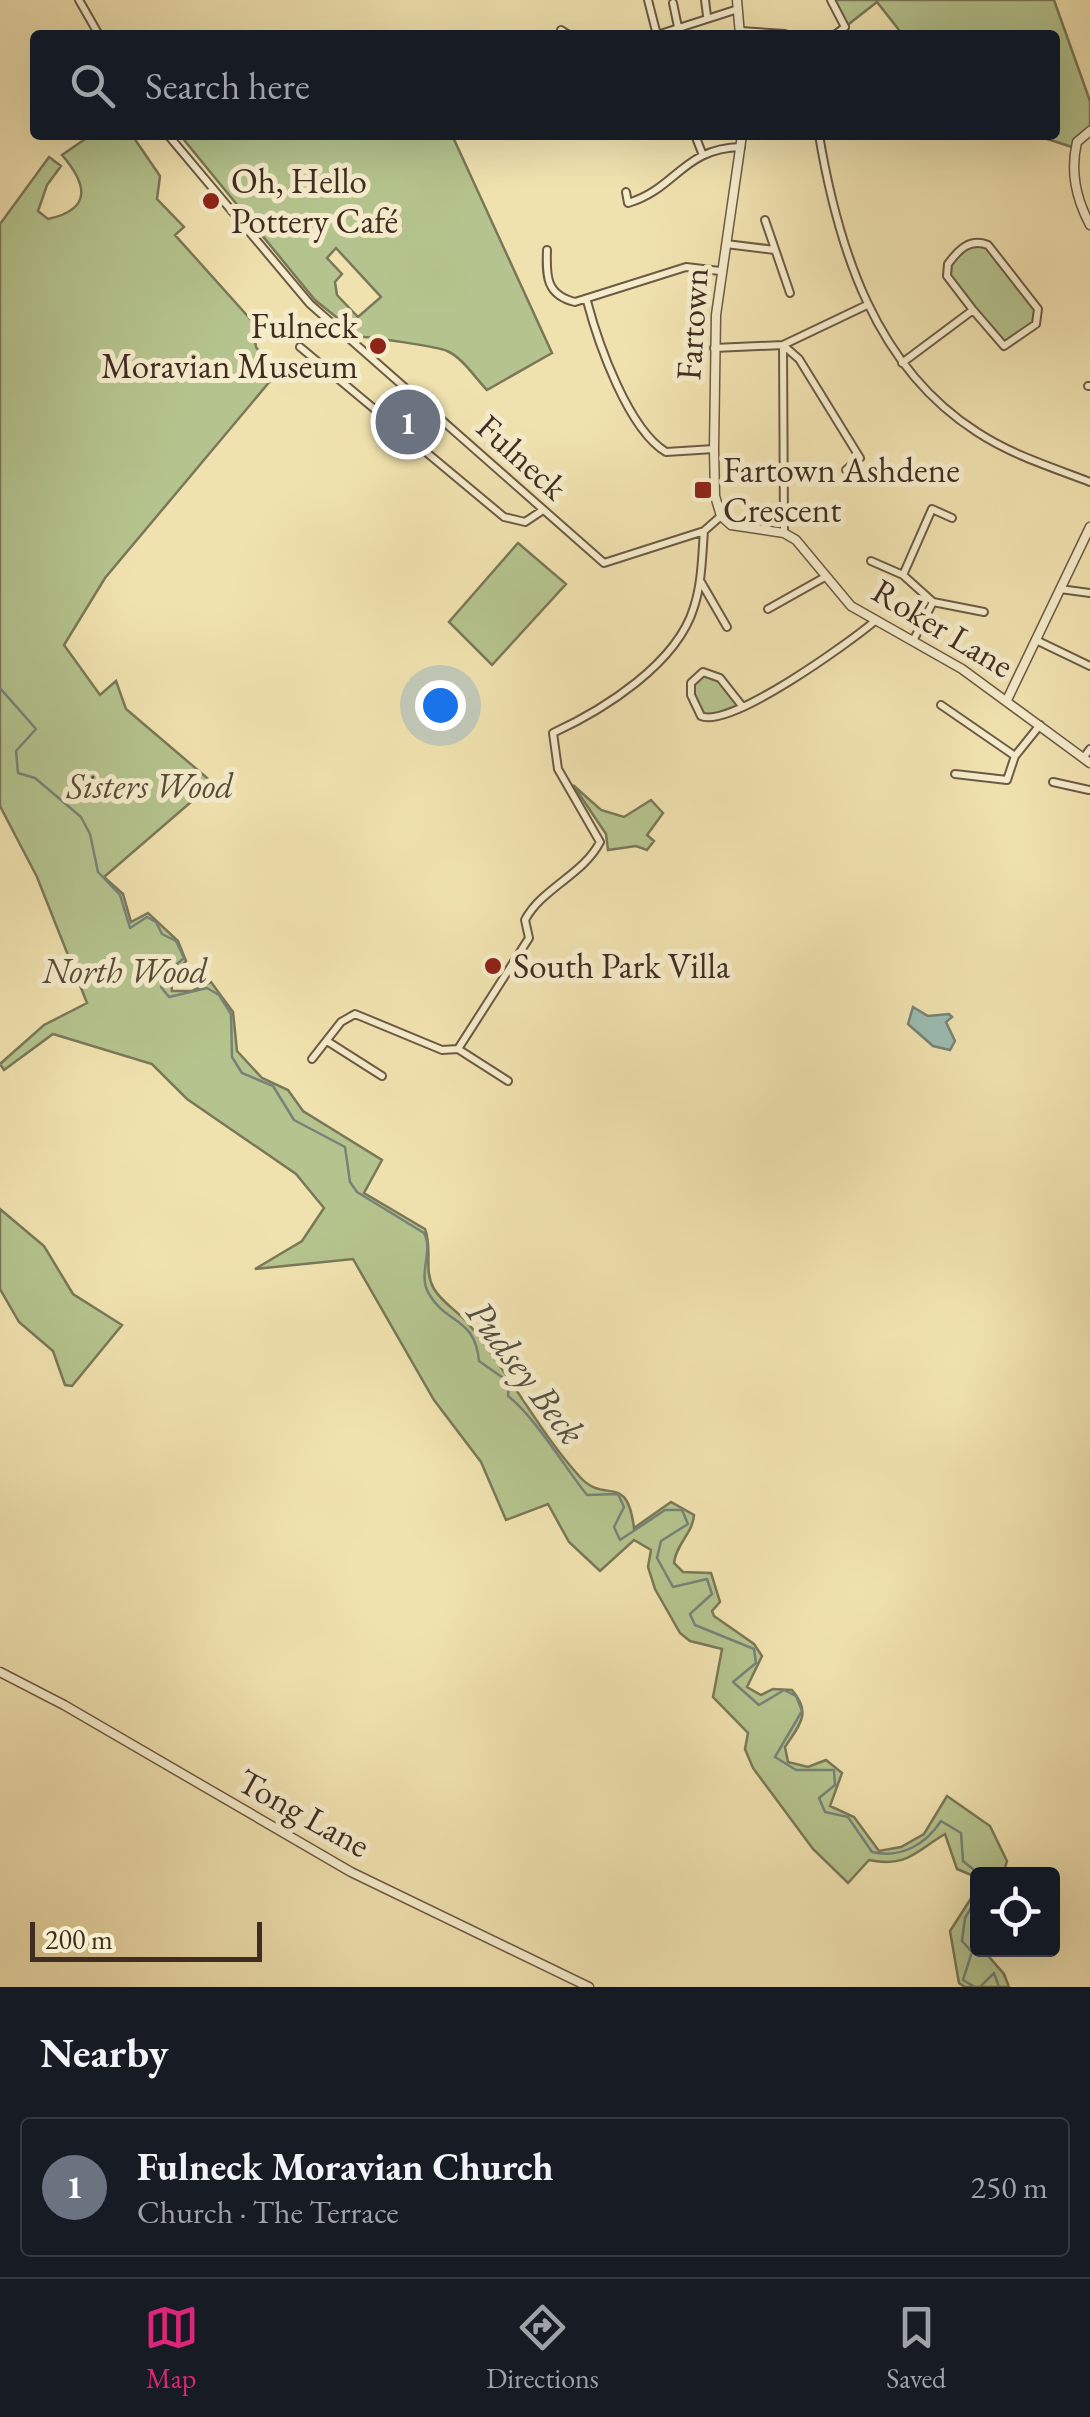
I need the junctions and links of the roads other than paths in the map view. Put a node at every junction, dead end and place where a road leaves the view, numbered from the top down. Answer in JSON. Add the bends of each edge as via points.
{"nodes":[{"id":1,"x":80,"y":0,"type":"edge"},
{"id":2,"x":648,"y":0,"type":"edge"},
{"id":3,"x":705,"y":0,"type":"edge"},
{"id":4,"x":831,"y":0,"type":"edge"},
{"id":5,"x":673,"y":3,"type":"dead end"},
{"id":6,"x":737,"y":4,"type":"edge"},
{"id":7,"x":707,"y":16,"type":"junction"},
{"id":8,"x":678,"y":27,"type":"junction"},
{"id":9,"x":97,"y":30,"type":"edge"},
{"id":10,"x":656,"y":30,"type":"edge"},
{"id":11,"x":670,"y":30,"type":"edge"},
{"id":12,"x":740,"y":30,"type":"edge"},
{"id":13,"x":842,"y":30,"type":"edge"},
{"id":14,"x":1090,"y":132,"type":"edge"},
{"id":15,"x":172,"y":140,"type":"edge"},
{"id":16,"x":696,"y":140,"type":"edge"},
{"id":17,"x":742,"y":140,"type":"edge"},
{"id":18,"x":820,"y":140,"type":"edge"},
{"id":19,"x":741,"y":147,"type":"junction"},
{"id":20,"x":702,"y":153,"type":"junction"},
{"id":21,"x":626,"y":192,"type":"dead end"},
{"id":22,"x":766,"y":220,"type":"dead end"},
{"id":23,"x":1090,"y":225,"type":"edge"},
{"id":24,"x":726,"y":244,"type":"junction"},
{"id":25,"x":547,"y":250,"type":"dead end"},
{"id":26,"x":776,"y":250,"type":"junction"},
{"id":27,"x":720,"y":271,"type":"junction"},
{"id":28,"x":790,"y":293,"type":"dead end"},
{"id":29,"x":587,"y":301,"type":"junction"},
{"id":30,"x":868,"y":305,"type":"junction"},
{"id":31,"x":973,"y":310,"type":"junction"},
{"id":32,"x":783,"y":345,"type":"junction"},
{"id":33,"x":300,"y":346,"type":"dead end"},
{"id":34,"x":714,"y":348,"type":"junction"},
{"id":35,"x":902,"y":363,"type":"junction"},
{"id":36,"x":714,"y":449,"type":"junction"},
{"id":37,"x":846,"y":470,"type":"dead end"},
{"id":38,"x":1090,"y":482,"type":"edge"},
{"id":39,"x":543,"y":510,"type":"junction"},
{"id":40,"x":722,"y":516,"type":"junction"},
{"id":41,"x":952,"y":518,"type":"dead end"},
{"id":42,"x":1090,"y":527,"type":"edge"},
{"id":43,"x":704,"y":530,"type":"junction"},
{"id":44,"x":784,"y":533,"type":"junction"},
{"id":45,"x":871,"y":561,"type":"dead end"},
{"id":46,"x":903,"y":575,"type":"junction"},
{"id":47,"x":825,"y":577,"type":"junction"},
{"id":48,"x":701,"y":581,"type":"junction"},
{"id":49,"x":1060,"y":589,"type":"junction"},
{"id":50,"x":1090,"y":593,"type":"edge"},
{"id":51,"x":934,"y":602,"type":"junction"},
{"id":52,"x":768,"y":609,"type":"dead end"},
{"id":53,"x":984,"y":612,"type":"dead end"},
{"id":54,"x":876,"y":621,"type":"junction"},
{"id":55,"x":727,"y":627,"type":"dead end"},
{"id":56,"x":912,"y":641,"type":"junction"},
{"id":57,"x":1038,"y":641,"type":"junction"},
{"id":58,"x":1090,"y":666,"type":"edge"},
{"id":59,"x":1007,"y":700,"type":"junction"},
{"id":60,"x":941,"y":705,"type":"dead end"},
{"id":61,"x":742,"y":706,"type":"junction"},
{"id":62,"x":1041,"y":724,"type":"junction"},
{"id":63,"x":1090,"y":749,"type":"edge"},
{"id":64,"x":1015,"y":756,"type":"junction"},
{"id":65,"x":1087,"y":760,"type":"edge"},
{"id":66,"x":955,"y":774,"type":"dead end"},
{"id":67,"x":1054,"y":782,"type":"dead end"},
{"id":68,"x":1089,"y":790,"type":"edge"},
{"id":69,"x":327,"y":1041,"type":"junction"},
{"id":70,"x":458,"y":1049,"type":"junction"},
{"id":71,"x":312,"y":1059,"type":"dead end"},
{"id":72,"x":382,"y":1076,"type":"dead end"},
{"id":73,"x":508,"y":1082,"type":"dead end"},
{"id":74,"x":0,"y":1672,"type":"edge"},
{"id":75,"x":589,"y":1987,"type":"edge"}],
"edges":[{"from":1,"to":9,"type":"street"},
{"from":2,"to":10,"type":"street"},
{"from":3,"to":7,"type":"street"},
{"from":4,"to":13,"type":"street","via":[[848,25]]},
{"from":5,"to":8,"type":"street"},
{"from":6,"to":7,"type":"street"},
{"from":6,"to":12,"type":"street"},
{"from":7,"to":8,"type":"street"},
{"from":8,"to":11,"type":"street"},
{"from":14,"to":23,"type":"street","via":[[1077,142],[1074,185]]},
{"from":15,"to":39,"type":"street","name":"Fulneck","via":[[310,304]]},
{"from":16,"to":20,"type":"street"},
{"from":17,"to":19,"type":"street","name":"Fartown"},
{"from":18,"to":30,"type":"street","via":[[833,218]]},
{"from":19,"to":20,"type":"street"},
{"from":19,"to":24,"type":"street","name":"Fartown"},
{"from":20,"to":21,"type":"street","via":[[643,198],[628,203]]},
{"from":22,"to":26,"type":"street"},
{"from":24,"to":26,"type":"street"},
{"from":24,"to":27,"type":"street","name":"Fartown"},
{"from":25,"to":29,"type":"street","via":[[548,285],[558,296]]},
{"from":26,"to":28,"type":"street"},
{"from":27,"to":29,"type":"street","via":[[686,267]]},
{"from":27,"to":34,"type":"street","name":"Fartown"},
{"from":29,"to":36,"type":"street","via":[[608,367],[649,439],[666,452]]},
{"from":30,"to":32,"type":"street"},
{"from":30,"to":35,"type":"street"},
{"from":31,"to":31,"type":"street","via":[[947,276],[948,264],[978,242],[988,245],[1038,316],[1004,346]]},
{"from":31,"to":35,"type":"street"},
{"from":32,"to":34,"type":"street"},
{"from":32,"to":37,"type":"street","via":[[799,359],[860,458]]},
{"from":32,"to":44,"type":"street"},
{"from":33,"to":39,"type":"street","via":[[504,517],[525,522]]},
{"from":34,"to":36,"type":"street","name":"Fartown"},
{"from":35,"to":38,"type":"street","via":[[936,402],[978,433]]},
{"from":36,"to":40,"type":"street","name":"Fartown"},
{"from":39,"to":43,"type":"street","name":"Fulneck","via":[[604,563]]},
{"from":40,"to":43,"type":"street","name":"Fulneck"},
{"from":40,"to":44,"type":"street","via":[[746,528]]},
{"from":41,"to":46,"type":"street","via":[[928,507]]},
{"from":42,"to":49,"type":"street"},
{"from":43,"to":48,"type":"street"},
{"from":44,"to":47,"type":"street","name":"Roker Lane"},
{"from":45,"to":46,"type":"street"},
{"from":46,"to":51,"type":"street"},
{"from":47,"to":52,"type":"street"},
{"from":47,"to":54,"type":"street","name":"Roker Lane"},
{"from":48,"to":55,"type":"street"},
{"from":48,"to":70,"type":"street","via":[[689,622],[649,672],[607,705],[553,733],[558,769],[600,842],[531,908],[525,920],[530,938]]},
{"from":49,"to":50,"type":"street"},
{"from":49,"to":57,"type":"street"},
{"from":51,"to":53,"type":"street"},
{"from":51,"to":56,"type":"street"},
{"from":54,"to":56,"type":"street","name":"Roker Lane"},
{"from":54,"to":61,"type":"street","via":[[825,660]]},
{"from":56,"to":59,"type":"street","name":"Roker Lane"},
{"from":57,"to":58,"type":"street"},
{"from":57,"to":59,"type":"street"},
{"from":59,"to":62,"type":"street","name":"Roker Lane"},
{"from":60,"to":64,"type":"street"},
{"from":61,"to":61,"type":"street","via":[[705,719],[691,695],[692,683],[703,672],[715,675]]},
{"from":62,"to":64,"type":"street"},
{"from":62,"to":65,"type":"street","name":"Roker Lane"},
{"from":63,"to":65,"type":"street"},
{"from":64,"to":66,"type":"street","via":[[1007,780]]},
{"from":67,"to":68,"type":"street"},
{"from":69,"to":70,"type":"street","via":[[355,1014],[442,1050]]},
{"from":69,"to":71,"type":"street"},
{"from":69,"to":72,"type":"street"},
{"from":70,"to":73,"type":"street"},
{"from":74,"to":75,"type":"street","name":"Tong Lane","via":[[351,1872]]}]}
